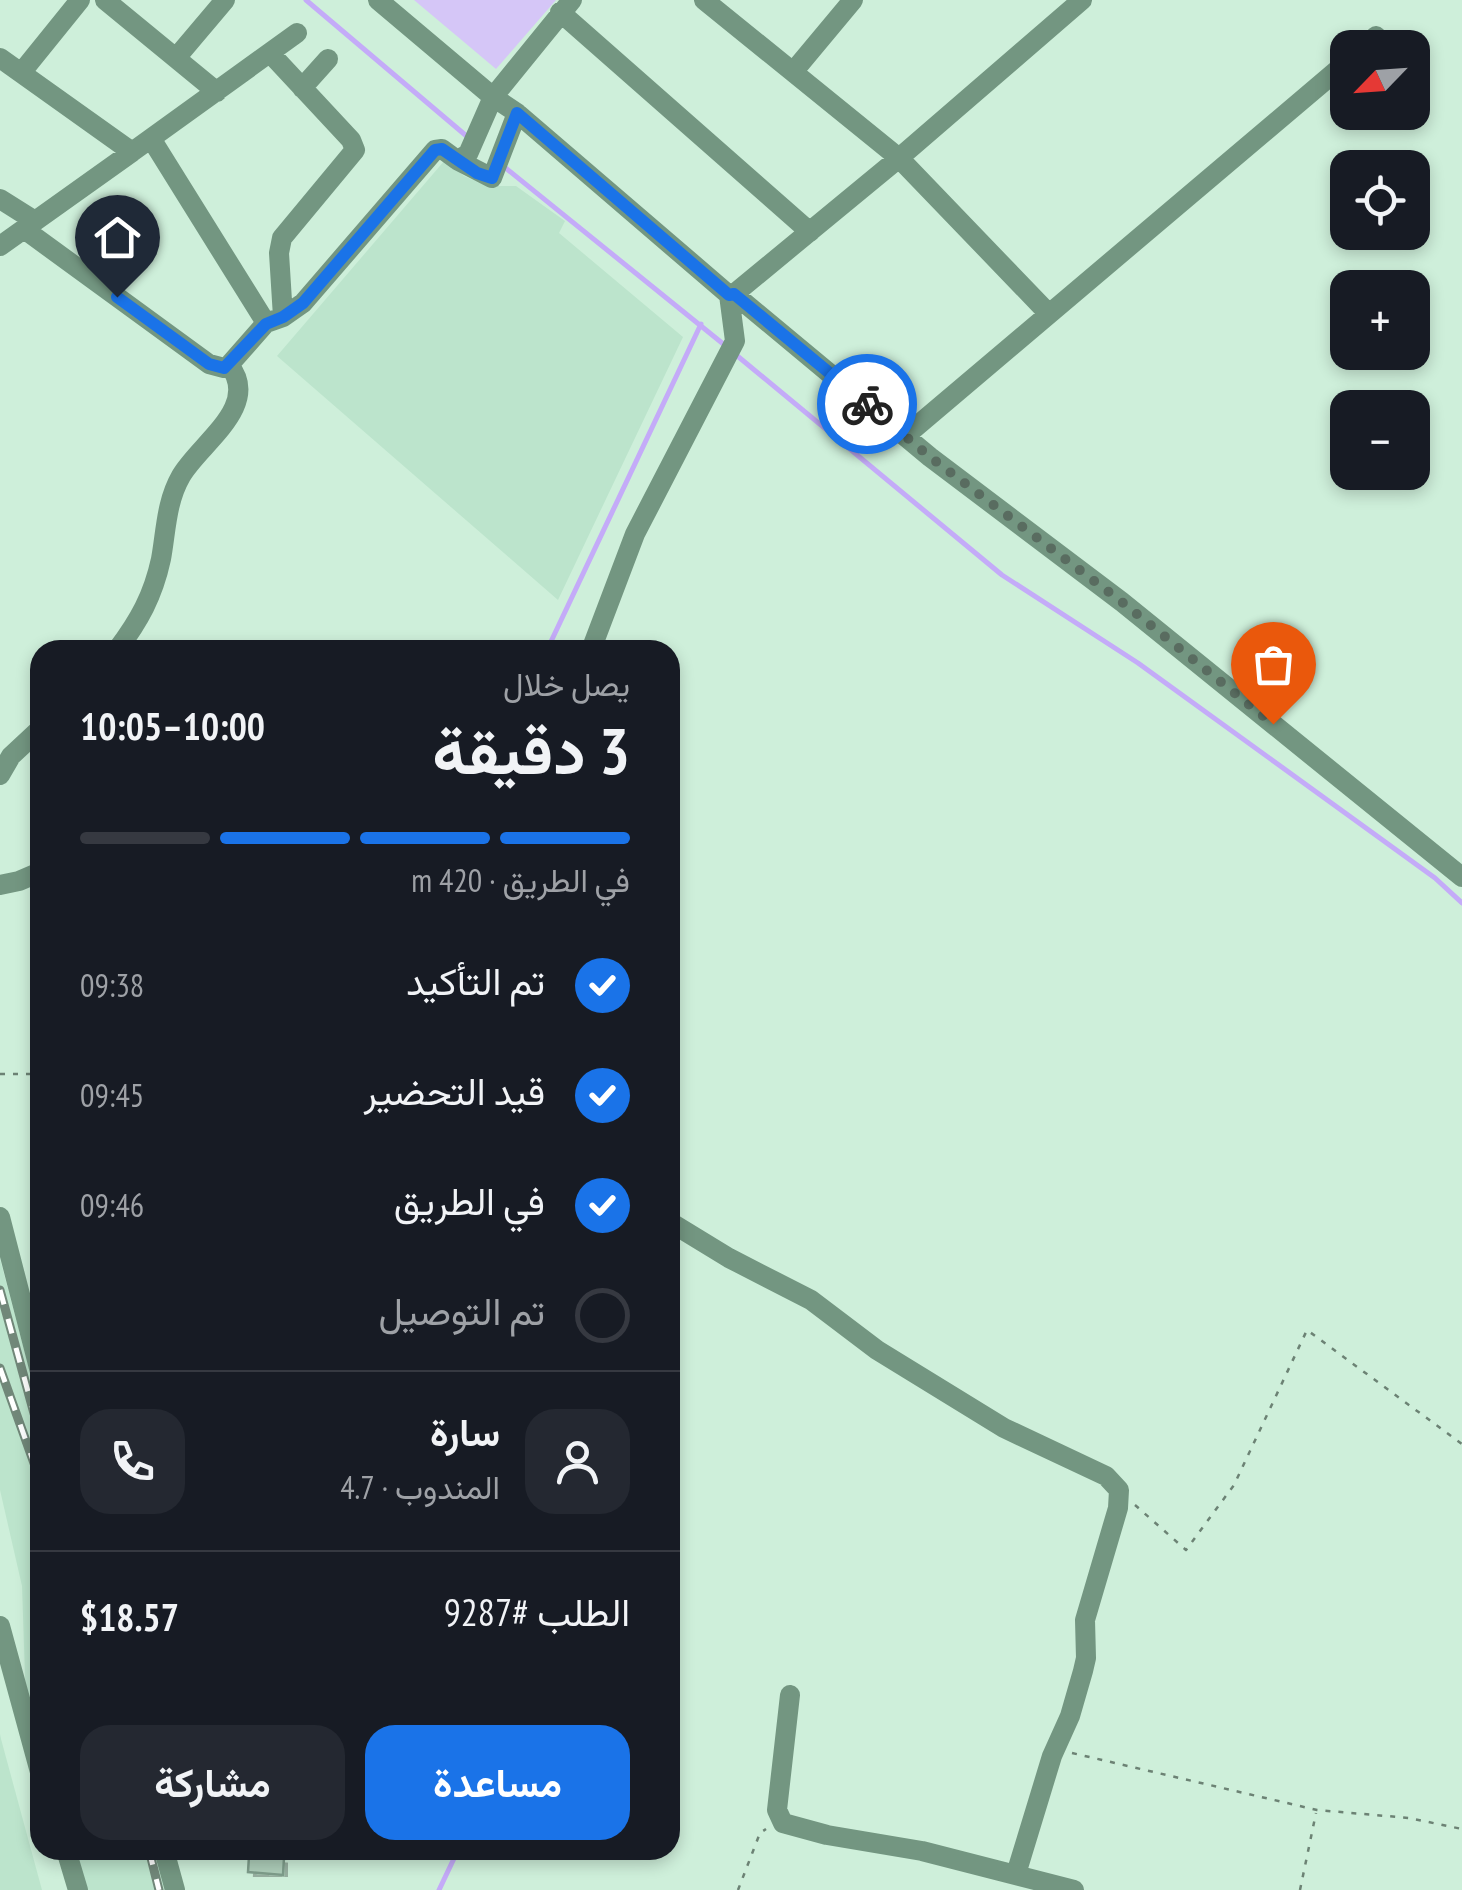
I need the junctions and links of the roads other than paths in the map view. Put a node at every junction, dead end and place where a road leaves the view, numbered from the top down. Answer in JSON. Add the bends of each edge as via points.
{"nodes":[{"id":1,"x":80,"y":0,"type":"edge"},
{"id":2,"x":105,"y":0,"type":"edge"},
{"id":3,"x":225,"y":0,"type":"edge"},
{"id":4,"x":378,"y":0,"type":"edge"},
{"id":5,"x":704,"y":0,"type":"edge"},
{"id":6,"x":853,"y":0,"type":"edge"},
{"id":7,"x":1082,"y":0,"type":"edge"},
{"id":8,"x":566,"y":6,"type":"edge"},
{"id":9,"x":297,"y":33,"type":"dead end"},
{"id":10,"x":270,"y":53,"type":"junction"},
{"id":11,"x":0,"y":58,"type":"edge"},
{"id":12,"x":176,"y":58,"type":"junction"},
{"id":13,"x":328,"y":59,"type":"dead end"},
{"id":14,"x":793,"y":72,"type":"junction"},
{"id":15,"x":22,"y":73,"type":"junction"},
{"id":16,"x":1330,"y":76,"type":"edge"},
{"id":17,"x":302,"y":88,"type":"junction"},
{"id":18,"x":218,"y":92,"type":"junction"},
{"id":19,"x":493,"y":97,"type":"junction"},
{"id":20,"x":517,"y":113,"type":"junction"},
{"id":21,"x":152,"y":140,"type":"junction"},
{"id":22,"x":132,"y":152,"type":"junction"},
{"id":23,"x":463,"y":157,"type":"junction"},
{"id":24,"x":899,"y":158,"type":"junction"},
{"id":25,"x":0,"y":200,"type":"edge"},
{"id":26,"x":30,"y":225,"type":"junction"},
{"id":27,"x":810,"y":232,"type":"junction"},
{"id":28,"x":0,"y":246,"type":"edge"},
{"id":29,"x":731,"y":294,"type":"junction"},
{"id":30,"x":1049,"y":314,"type":"junction"},
{"id":31,"x":274,"y":320,"type":"junction"},
{"id":32,"x":229,"y":365,"type":"junction"},
{"id":33,"x":912,"y":431,"type":"dead end"},
{"id":34,"x":124,"y":640,"type":"edge"},
{"id":35,"x":595,"y":640,"type":"edge"},
{"id":36,"x":30,"y":739,"type":"edge"},
{"id":37,"x":0,"y":775,"type":"edge"},
{"id":38,"x":30,"y":876,"type":"edge"},
{"id":39,"x":1462,"y":876,"type":"edge"},
{"id":40,"x":0,"y":884,"type":"edge"},
{"id":41,"x":0,"y":1218,"type":"edge"},
{"id":42,"x":680,"y":1228,"type":"edge"},
{"id":43,"x":30,"y":1334,"type":"edge"},
{"id":44,"x":0,"y":1626,"type":"edge"},
{"id":45,"x":790,"y":1695,"type":"dead end"},
{"id":46,"x":30,"y":1736,"type":"edge"},
{"id":47,"x":69,"y":1860,"type":"edge"},
{"id":48,"x":167,"y":1860,"type":"edge"},
{"id":49,"x":1016,"y":1874,"type":"junction"},
{"id":50,"x":78,"y":1890,"type":"edge"},
{"id":51,"x":175,"y":1890,"type":"edge"},
{"id":52,"x":1074,"y":1890,"type":"edge"}],
"edges":[{"from":1,"to":15,"type":"street"},
{"from":2,"to":12,"type":"street"},
{"from":3,"to":12,"type":"street"},
{"from":4,"to":19,"type":"street"},
{"from":5,"to":14,"type":"street"},
{"from":6,"to":14,"type":"street"},
{"from":7,"to":24,"type":"street"},
{"from":8,"to":19,"type":"street"},
{"from":8,"to":27,"type":"street"},
{"from":9,"to":10,"type":"street"},
{"from":10,"to":17,"type":"street"},
{"from":10,"to":18,"type":"street"},
{"from":11,"to":15,"type":"street"},
{"from":12,"to":18,"type":"street"},
{"from":13,"to":17,"type":"street"},
{"from":14,"to":24,"type":"street"},
{"from":15,"to":22,"type":"street"},
{"from":16,"to":30,"type":"street"},
{"from":17,"to":31,"type":"street","via":[[354,150],[282,238]]},
{"from":18,"to":21,"type":"street"},
{"from":19,"to":20,"type":"street"},
{"from":19,"to":23,"type":"street"},
{"from":20,"to":23,"type":"street","via":[[492,178]]},
{"from":20,"to":29,"type":"street"},
{"from":21,"to":22,"type":"street"},
{"from":21,"to":31,"type":"street"},
{"from":22,"to":26,"type":"street"},
{"from":23,"to":31,"type":"street","via":[[442,149],[428,156],[303,303]]},
{"from":24,"to":27,"type":"street"},
{"from":24,"to":30,"type":"street"},
{"from":25,"to":26,"type":"street"},
{"from":26,"to":28,"type":"street"},
{"from":26,"to":32,"type":"street","via":[[209,364]]},
{"from":27,"to":29,"type":"street"},
{"from":29,"to":35,"type":"street","via":[[735,341],[635,534]]},
{"from":29,"to":39,"type":"street"},
{"from":30,"to":33,"type":"street"},
{"from":31,"to":32,"type":"street"},
{"from":32,"to":34,"type":"street","via":[[239,396],[182,474],[150,599]]},
{"from":36,"to":37,"type":"street"},
{"from":38,"to":40,"type":"street"},
{"from":41,"to":43,"type":"street"},
{"from":42,"to":49,"type":"street","via":[[811,1300],[876,1350],[1004,1428],[1106,1476],[1119,1490],[1085,1620],[1086,1658]]},
{"from":44,"to":46,"type":"street"},
{"from":45,"to":49,"type":"street","via":[[779,1820]]},
{"from":47,"to":50,"type":"street"},
{"from":48,"to":51,"type":"street"},
{"from":49,"to":52,"type":"street"}]}
